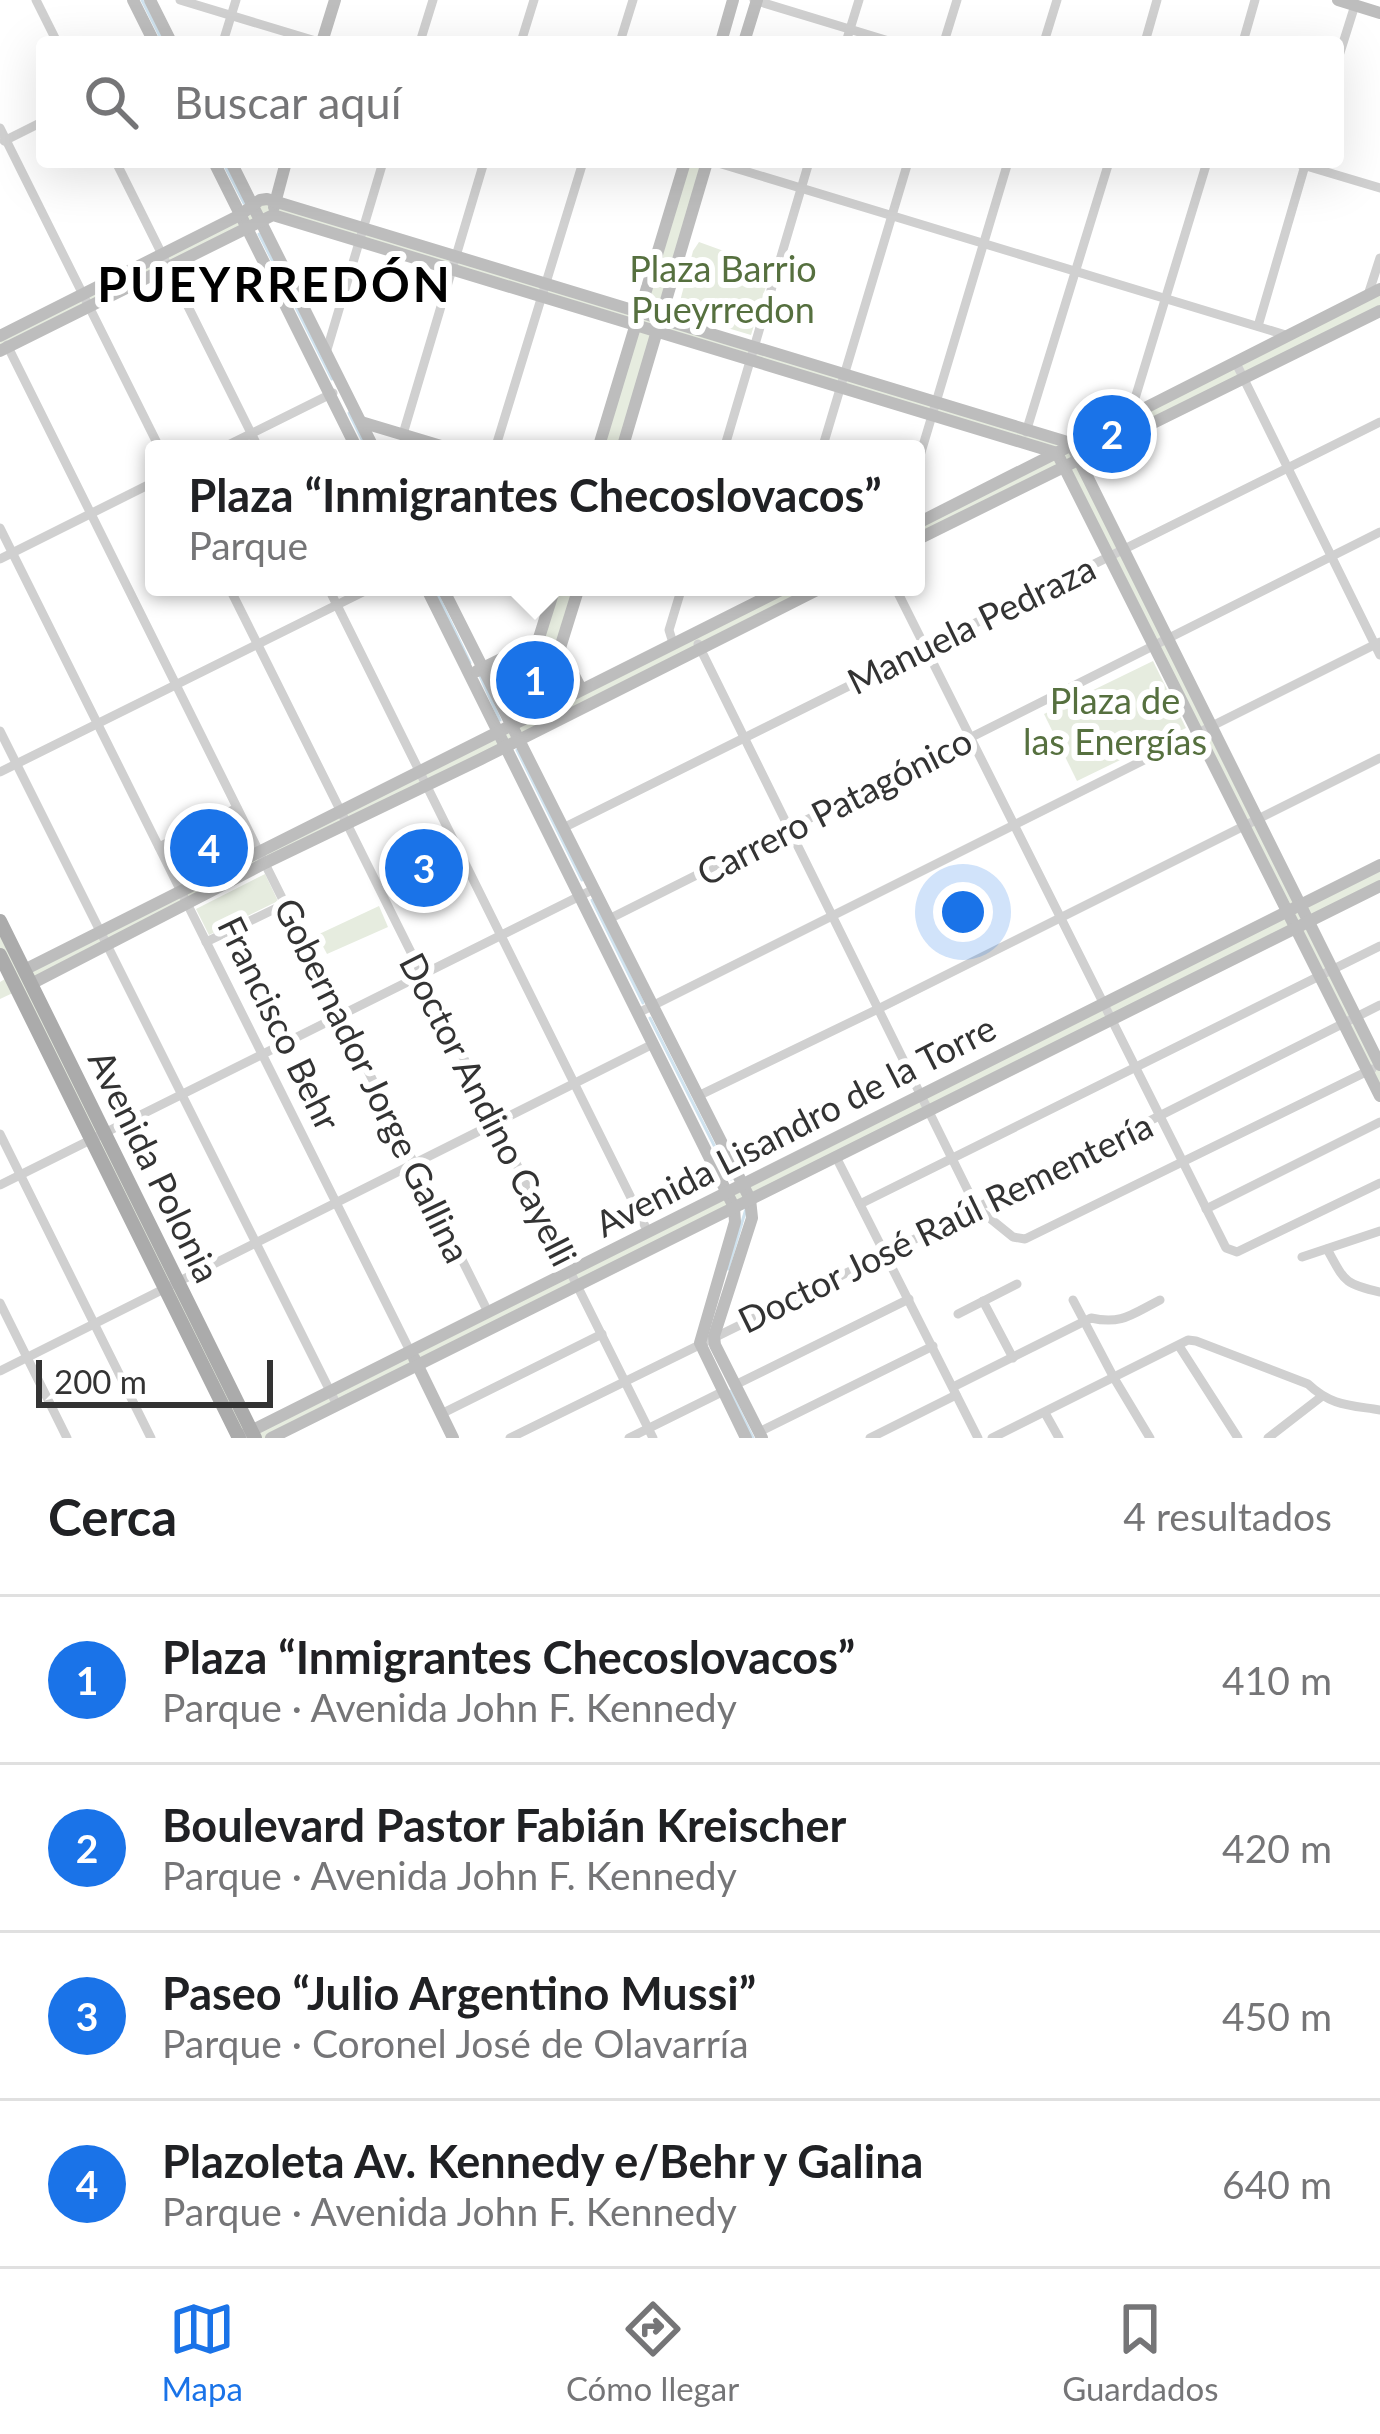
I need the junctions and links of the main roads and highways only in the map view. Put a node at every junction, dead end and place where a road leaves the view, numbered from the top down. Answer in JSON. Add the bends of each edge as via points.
{"nodes":[{"id":1,"x":133,"y":0,"type":"edge"},
{"id":2,"x":150,"y":0,"type":"edge"},
{"id":3,"x":334,"y":0,"type":"edge"},
{"id":4,"x":733,"y":0,"type":"edge"},
{"id":5,"x":756,"y":0,"type":"edge"},
{"id":6,"x":1338,"y":0,"type":"edge"},
{"id":7,"x":1380,"y":13,"type":"edge"},
{"id":8,"x":151,"y":36,"type":"edge"},
{"id":9,"x":168,"y":36,"type":"edge"},
{"id":10,"x":322,"y":36,"type":"edge"},
{"id":11,"x":723,"y":36,"type":"edge"},
{"id":12,"x":746,"y":36,"type":"edge"},
{"id":13,"x":218,"y":168,"type":"edge"},
{"id":14,"x":234,"y":168,"type":"edge"},
{"id":15,"x":284,"y":168,"type":"edge"},
{"id":16,"x":683,"y":168,"type":"edge"},
{"id":17,"x":709,"y":168,"type":"edge"},
{"id":18,"x":274,"y":200,"type":"junction"},
{"id":19,"x":253,"y":206,"type":"junction"},
{"id":20,"x":255,"y":220,"type":"junction"},
{"id":21,"x":361,"y":234,"type":"junction"},
{"id":22,"x":1374,"y":292,"type":"edge"},
{"id":23,"x":1380,"y":311,"type":"edge"},
{"id":24,"x":639,"y":318,"type":"junction"},
{"id":25,"x":659,"y":324,"type":"junction"},
{"id":26,"x":2,"y":340,"type":"edge"},
{"id":27,"x":361,"y":422,"type":"junction"},
{"id":28,"x":1025,"y":436,"type":"junction"},
{"id":29,"x":353,"y":440,"type":"edge"},
{"id":30,"x":370,"y":440,"type":"edge"},
{"id":31,"x":422,"y":440,"type":"edge"},
{"id":32,"x":601,"y":440,"type":"edge"},
{"id":33,"x":625,"y":440,"type":"edge"},
{"id":34,"x":1072,"y":446,"type":"junction"},
{"id":35,"x":1057,"y":453,"type":"junction"},
{"id":36,"x":1079,"y":460,"type":"junction"},
{"id":37,"x":1064,"y":467,"type":"junction"},
{"id":38,"x":925,"y":519,"type":"edge"},
{"id":39,"x":925,"y":536,"type":"edge"},
{"id":40,"x":431,"y":596,"type":"edge"},
{"id":41,"x":452,"y":596,"type":"edge"},
{"id":42,"x":552,"y":596,"type":"edge"},
{"id":43,"x":577,"y":596,"type":"edge"},
{"id":44,"x":770,"y":596,"type":"edge"},
{"id":45,"x":805,"y":596,"type":"edge"},
{"id":46,"x":538,"y":641,"type":"junction"},
{"id":47,"x":564,"y":655,"type":"junction"},
{"id":48,"x":477,"y":671,"type":"junction"},
{"id":49,"x":605,"y":677,"type":"junction"},
{"id":50,"x":581,"y":689,"type":"junction"},
{"id":51,"x":575,"y":710,"type":"junction"},
{"id":52,"x":506,"y":729,"type":"junction"},
{"id":53,"x":513,"y":743,"type":"junction"},
{"id":54,"x":344,"y":817,"type":"junction"},
{"id":55,"x":1251,"y":823,"type":"junction"},
{"id":56,"x":1380,"y":865,"type":"edge"},
{"id":57,"x":1380,"y":886,"type":"edge"},
{"id":58,"x":587,"y":892,"type":"junction"},
{"id":59,"x":184,"y":897,"type":"junction"},
{"id":60,"x":1294,"y":908,"type":"junction"},
{"id":61,"x":0,"y":921,"type":"edge"},
{"id":62,"x":1302,"y":924,"type":"junction"},
{"id":63,"x":0,"y":956,"type":"edge"},
{"id":64,"x":15,"y":983,"type":"edge"},
{"id":65,"x":1377,"y":1067,"type":"edge"},
{"id":66,"x":1380,"y":1096,"type":"edge"},
{"id":67,"x":742,"y":1185,"type":"junction"},
{"id":68,"x":728,"y":1192,"type":"junction"},
{"id":69,"x":750,"y":1199,"type":"junction"},
{"id":70,"x":734,"y":1207,"type":"junction"},
{"id":71,"x":414,"y":1358,"type":"junction"},
{"id":72,"x":729,"y":1389,"type":"junction"},
{"id":73,"x":244,"y":1436,"type":"edge"},
{"id":74,"x":756,"y":1436,"type":"edge"},
{"id":75,"x":271,"y":1438,"type":"edge"},
{"id":76,"x":454,"y":1438,"type":"edge"}],
"edges":[{"from":1,"to":8,"type":"main road"},
{"from":2,"to":9,"type":"main road"},
{"from":3,"to":10,"type":"main road"},
{"from":4,"to":11,"type":"main road"},
{"from":5,"to":12,"type":"main road"},
{"from":6,"to":7,"type":"main road"},
{"from":13,"to":20,"type":"main road"},
{"from":14,"to":19,"type":"main road"},
{"from":15,"to":18,"type":"main road"},
{"from":16,"to":24,"type":"main road"},
{"from":17,"to":25,"type":"main road"},
{"from":18,"to":19,"type":"main road"},
{"from":18,"to":20,"type":"main road"},
{"from":18,"to":21,"type":"main road"},
{"from":19,"to":20,"type":"main road"},
{"from":20,"to":21,"type":"main road"},
{"from":20,"to":26,"type":"main road"},
{"from":20,"to":27,"type":"main road"},
{"from":20,"to":29,"type":"main road"},
{"from":21,"to":24,"type":"main road"},
{"from":22,"to":34,"type":"main road"},
{"from":23,"to":36,"type":"main road"},
{"from":24,"to":25,"type":"main road"},
{"from":24,"to":32,"type":"main road"},
{"from":25,"to":28,"type":"main road"},
{"from":25,"to":33,"type":"main road"},
{"from":27,"to":30,"type":"main road"},
{"from":27,"to":31,"type":"main road"},
{"from":28,"to":34,"type":"main road"},
{"from":28,"to":35,"type":"main road"},
{"from":34,"to":35,"type":"main road"},
{"from":34,"to":36,"type":"main road"},
{"from":35,"to":37,"type":"main road"},
{"from":35,"to":38,"type":"main road"},
{"from":36,"to":37,"type":"main road"},
{"from":36,"to":55,"type":"main road"},
{"from":37,"to":39,"type":"main road"},
{"from":37,"to":55,"type":"main road"},
{"from":40,"to":48,"type":"main road"},
{"from":41,"to":48,"type":"main road"},
{"from":42,"to":46,"type":"main road"},
{"from":43,"to":47,"type":"main road"},
{"from":44,"to":49,"type":"main road"},
{"from":45,"to":51,"type":"main road"},
{"from":46,"to":47,"type":"main road"},
{"from":46,"to":48,"type":"main road"},
{"from":47,"to":49,"type":"main road","via":[[585,675]]},
{"from":47,"to":50,"type":"main road"},
{"from":48,"to":52,"type":"main road"},
{"from":49,"to":50,"type":"main road"},
{"from":50,"to":51,"type":"main road"},
{"from":50,"to":52,"type":"main road"},
{"from":51,"to":53,"type":"main road"},
{"from":52,"to":53,"type":"main road"},
{"from":52,"to":54,"type":"main road"},
{"from":53,"to":54,"type":"main road"},
{"from":53,"to":58,"type":"main road"},
{"from":53,"to":58,"type":"main road","via":[[563,828]]},
{"from":54,"to":59,"type":"main road"},
{"from":55,"to":60,"type":"main road"},
{"from":56,"to":60,"type":"main road","name":"Avenida Lisandro de la Torre"},
{"from":57,"to":62,"type":"main road","name":"Avenida Lisandro de la Torre"},
{"from":58,"to":67,"type":"main road","via":[[609,919]]},
{"from":58,"to":68,"type":"main road"},
{"from":59,"to":64,"type":"main road","via":[[107,945]]},
{"from":59,"to":64,"type":"main road","via":[[100,930]]},
{"from":60,"to":62,"type":"main road"},
{"from":60,"to":67,"type":"main road","name":"Avenida Lisandro de la Torre"},
{"from":61,"to":64,"type":"main road","name":"Avenida Polonia"},
{"from":62,"to":65,"type":"main road"},
{"from":62,"to":69,"type":"main road","name":"Avenida Lisandro de la Torre"},
{"from":63,"to":64,"type":"main road","name":"Avenida Polonia"},
{"from":64,"to":73,"type":"main road","name":"Avenida Polonia"},
{"from":65,"to":66,"type":"main road"},
{"from":67,"to":68,"type":"main road","name":"Avenida Lisandro de la Torre"},
{"from":67,"to":69,"type":"main road"},
{"from":68,"to":70,"type":"main road"},
{"from":68,"to":71,"type":"main road","name":"Avenida Lisandro de la Torre","via":[[488,1312]]},
{"from":69,"to":70,"type":"main road","name":"Avenida Lisandro de la Torre"},
{"from":69,"to":72,"type":"main road","via":[[752,1218],[714,1336]]},
{"from":70,"to":71,"type":"main road","name":"Avenida Lisandro de la Torre"},
{"from":70,"to":72,"type":"main road","via":[[700,1343]]},
{"from":71,"to":73,"type":"main road","name":"Avenida Lisandro de la Torre"},
{"from":71,"to":75,"type":"main road","name":"Avenida Lisandro de la Torre"},
{"from":71,"to":76,"type":"main road","name":"Francisco Behr"},
{"from":72,"to":74,"type":"main road"}]}
